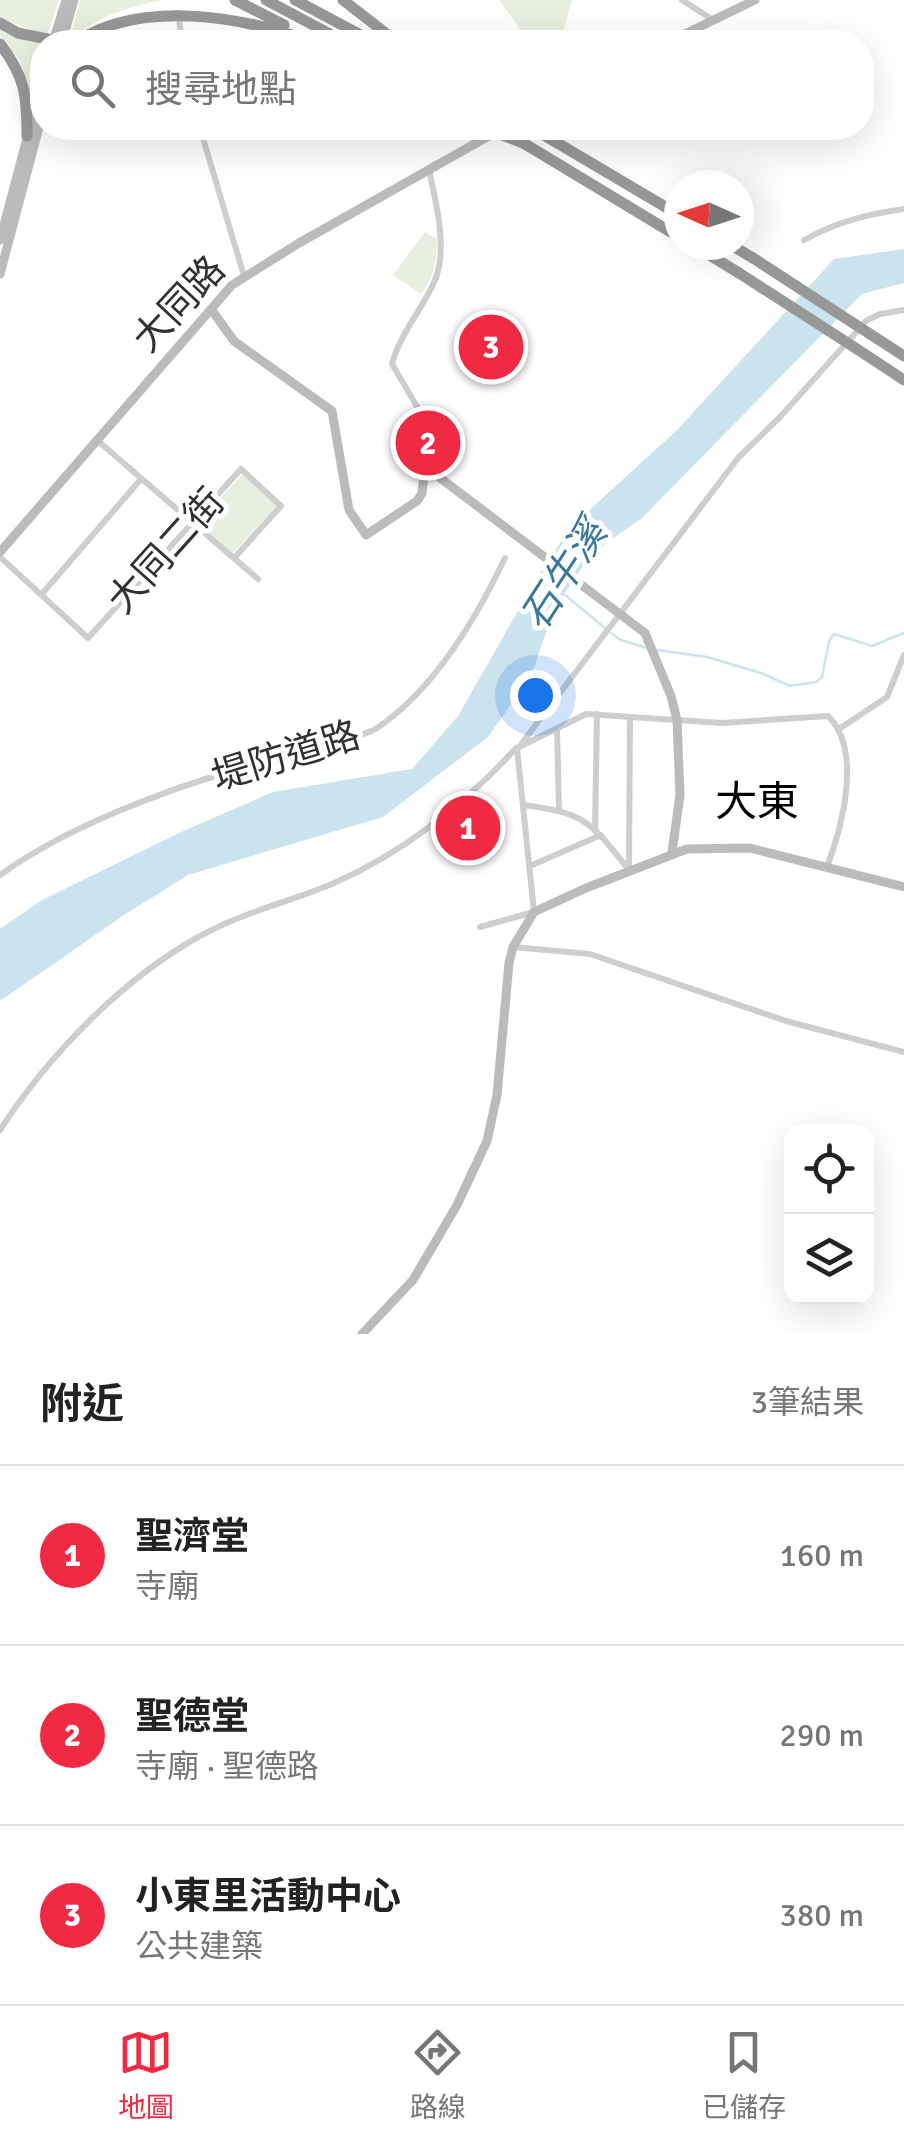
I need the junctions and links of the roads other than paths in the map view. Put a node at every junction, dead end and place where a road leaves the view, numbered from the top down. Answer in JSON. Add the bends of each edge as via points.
{"nodes":[{"id":1,"x":66,"y":0,"type":"edge"},
{"id":2,"x":74,"y":0,"type":"edge"},
{"id":3,"x":235,"y":0,"type":"edge"},
{"id":4,"x":266,"y":0,"type":"edge"},
{"id":5,"x":296,"y":0,"type":"edge"},
{"id":6,"x":343,"y":0,"type":"edge"},
{"id":7,"x":682,"y":0,"type":"edge"},
{"id":8,"x":755,"y":0,"type":"edge"},
{"id":9,"x":178,"y":19,"type":"dead end"},
{"id":10,"x":712,"y":20,"type":"junction"},
{"id":11,"x":0,"y":23,"type":"edge"},
{"id":12,"x":60,"y":30,"type":"edge"},
{"id":13,"x":63,"y":30,"type":"edge"},
{"id":14,"x":90,"y":30,"type":"edge"},
{"id":15,"x":180,"y":30,"type":"edge"},
{"id":16,"x":281,"y":30,"type":"edge"},
{"id":17,"x":292,"y":30,"type":"edge"},
{"id":18,"x":322,"y":30,"type":"edge"},
{"id":19,"x":352,"y":30,"type":"edge"},
{"id":20,"x":382,"y":30,"type":"edge"},
{"id":21,"x":692,"y":30,"type":"edge"},
{"id":22,"x":30,"y":36,"type":"edge"},
{"id":23,"x":0,"y":44,"type":"edge"},
{"id":24,"x":30,"y":128,"type":"edge"},
{"id":25,"x":28,"y":136,"type":"junction"},
{"id":26,"x":36,"y":140,"type":"edge"},
{"id":27,"x":204,"y":140,"type":"edge"},
{"id":28,"x":481,"y":140,"type":"edge"},
{"id":29,"x":516,"y":140,"type":"edge"},
{"id":30,"x":520,"y":140,"type":"edge"},
{"id":31,"x":553,"y":140,"type":"edge"},
{"id":32,"x":526,"y":144,"type":"junction"},
{"id":33,"x":429,"y":170,"type":"junction"},
{"id":34,"x":664,"y":205,"type":"edge"},
{"id":35,"x":904,"y":209,"type":"edge"},
{"id":36,"x":664,"y":228,"type":"edge"},
{"id":37,"x":0,"y":240,"type":"edge"},
{"id":38,"x":804,"y":240,"type":"dead end"},
{"id":39,"x":754,"y":259,"type":"edge"},
{"id":40,"x":717,"y":260,"type":"edge"},
{"id":41,"x":0,"y":274,"type":"edge"},
{"id":42,"x":244,"y":276,"type":"junction"},
{"id":43,"x":211,"y":309,"type":"junction"},
{"id":44,"x":904,"y":310,"type":"edge"},
{"id":45,"x":904,"y":356,"type":"edge"},
{"id":46,"x":904,"y":380,"type":"edge"},
{"id":47,"x":98,"y":441,"type":"junction"},
{"id":48,"x":426,"y":472,"type":"junction"},
{"id":49,"x":141,"y":479,"type":"junction"},
{"id":50,"x":192,"y":523,"type":"junction"},
{"id":51,"x":0,"y":555,"type":"edge"},
{"id":52,"x":234,"y":558,"type":"junction"},
{"id":53,"x":504,"y":558,"type":"dead end"},
{"id":54,"x":258,"y":579,"type":"dead end"},
{"id":55,"x":41,"y":595,"type":"junction"},
{"id":56,"x":621,"y":612,"type":"junction"},
{"id":57,"x":904,"y":655,"type":"edge"},
{"id":58,"x":598,"y":714,"type":"junction"},
{"id":59,"x":630,"y":717,"type":"junction"},
{"id":60,"x":677,"y":720,"type":"junction"},
{"id":61,"x":558,"y":728,"type":"junction"},
{"id":62,"x":839,"y":729,"type":"junction"},
{"id":63,"x":519,"y":746,"type":"junction"},
{"id":64,"x":523,"y":806,"type":"junction"},
{"id":65,"x":559,"y":810,"type":"junction"},
{"id":66,"x":598,"y":833,"type":"junction"},
{"id":67,"x":672,"y":852,"type":"junction"},
{"id":68,"x":530,"y":866,"type":"junction"},
{"id":69,"x":827,"y":867,"type":"junction"},
{"id":70,"x":629,"y":870,"type":"junction"},
{"id":71,"x":0,"y":874,"type":"edge"},
{"id":72,"x":904,"y":887,"type":"edge"},
{"id":73,"x":534,"y":912,"type":"junction"},
{"id":74,"x":480,"y":927,"type":"dead end"},
{"id":75,"x":513,"y":947,"type":"junction"},
{"id":76,"x":904,"y":1052,"type":"edge"},
{"id":77,"x":0,"y":1130,"type":"edge"},
{"id":78,"x":362,"y":1334,"type":"edge"}],
"edges":[{"from":1,"to":12,"type":"street"},
{"from":2,"to":13,"type":"street"},
{"from":3,"to":17,"type":"highway"},
{"from":4,"to":18,"type":"highway"},
{"from":5,"to":19,"type":"highway"},
{"from":6,"to":20,"type":"highway"},
{"from":7,"to":10,"type":"street"},
{"from":8,"to":10,"type":"street"},
{"from":9,"to":15,"type":"street"},
{"from":10,"to":21,"type":"street"},
{"from":11,"to":22,"type":"highway"},
{"from":14,"to":16,"type":"highway","via":[[156,5],[205,6]]},
{"from":23,"to":25,"type":"highway","via":[[21,73]]},
{"from":24,"to":25,"type":"street"},
{"from":25,"to":37,"type":"street"},
{"from":26,"to":41,"type":"street"},
{"from":27,"to":42,"type":"street"},
{"from":28,"to":33,"type":"street","name":"大同路"},
{"from":29,"to":32,"type":"highway","bridge":true},
{"from":30,"to":32,"type":"highway","bridge":true},
{"from":31,"to":34,"type":"highway"},
{"from":32,"to":36,"type":"highway"},
{"from":33,"to":42,"type":"street","name":"大同路"},
{"from":33,"to":48,"type":"street","via":[[440,222],[436,277],[392,364],[418,410]]},
{"from":35,"to":38,"type":"street","via":[[827,227]]},
{"from":39,"to":45,"type":"highway","bridge":true},
{"from":40,"to":46,"type":"highway","bridge":true},
{"from":42,"to":43,"type":"street","name":"大同路"},
{"from":43,"to":47,"type":"street","name":"大同路"},
{"from":43,"to":48,"type":"street","via":[[234,342],[332,411],[349,510],[366,535],[418,500]]},
{"from":44,"to":56,"type":"street","via":[[867,320],[838,350],[738,458]]},
{"from":47,"to":49,"type":"street"},
{"from":47,"to":51,"type":"street","name":"大同路"},
{"from":48,"to":56,"type":"street","via":[[436,473]]},
{"from":49,"to":50,"type":"street"},
{"from":49,"to":55,"type":"street"},
{"from":50,"to":52,"type":"street"},
{"from":50,"to":52,"type":"street","name":"大同二街","via":[[241,469],[281,506]]},
{"from":50,"to":55,"type":"street","name":"大同二街","via":[[88,638]]},
{"from":51,"to":55,"type":"street","name":"大同二街"},
{"from":52,"to":54,"type":"street"},
{"from":53,"to":71,"type":"street","name":"堤防道路","via":[[436,670],[410,704],[373,731],[214,776],[106,818]]},
{"from":56,"to":60,"type":"street","via":[[645,633]]},
{"from":56,"to":63,"type":"street"},
{"from":57,"to":62,"type":"street","via":[[888,697]]},
{"from":58,"to":59,"type":"street"},
{"from":58,"to":61,"type":"street"},
{"from":58,"to":66,"type":"street"},
{"from":59,"to":60,"type":"street"},
{"from":59,"to":70,"type":"street"},
{"from":60,"to":62,"type":"street","via":[[828,716]]},
{"from":60,"to":67,"type":"street","via":[[680,795]]},
{"from":61,"to":63,"type":"street"},
{"from":61,"to":65,"type":"street"},
{"from":62,"to":69,"type":"street","via":[[847,783],[842,828]]},
{"from":63,"to":64,"type":"street"},
{"from":63,"to":77,"type":"street","via":[[486,780],[394,850],[335,882],[233,919],[150,970],[60,1050]]},
{"from":64,"to":65,"type":"street"},
{"from":64,"to":68,"type":"street"},
{"from":65,"to":66,"type":"street","via":[[578,815]]},
{"from":66,"to":68,"type":"street"},
{"from":66,"to":70,"type":"street"},
{"from":67,"to":69,"type":"street","via":[[750,848]]},
{"from":67,"to":70,"type":"street"},
{"from":68,"to":73,"type":"street"},
{"from":69,"to":72,"type":"street"},
{"from":70,"to":73,"type":"street"},
{"from":73,"to":74,"type":"street"},
{"from":73,"to":75,"type":"street"},
{"from":75,"to":76,"type":"street","via":[[590,954],[786,1021]]},
{"from":75,"to":78,"type":"street","via":[[487,1141],[414,1280]]}]}
